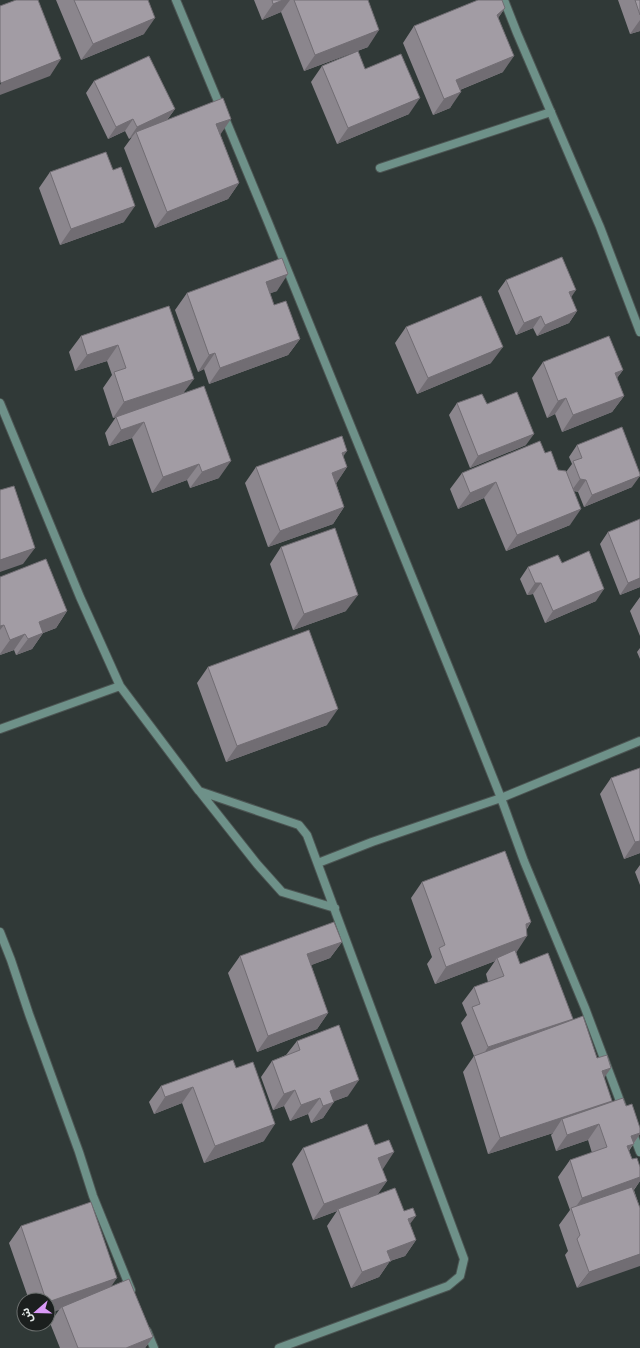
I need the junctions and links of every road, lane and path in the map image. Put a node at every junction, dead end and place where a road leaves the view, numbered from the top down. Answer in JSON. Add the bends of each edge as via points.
{"nodes":[{"id":1,"x":176,"y":0,"type":"edge"},
{"id":2,"x":504,"y":0,"type":"edge"},
{"id":3,"x":552,"y":112,"type":"junction"},
{"id":4,"x":380,"y":168,"type":"dead end"},
{"id":5,"x":640,"y":332,"type":"edge"},
{"id":6,"x":0,"y":403,"type":"edge"},
{"id":7,"x":120,"y":686,"type":"junction"},
{"id":8,"x":0,"y":729,"type":"edge"},
{"id":9,"x":640,"y":741,"type":"edge"},
{"id":10,"x":199,"y":791,"type":"junction"},
{"id":11,"x":502,"y":798,"type":"junction"},
{"id":12,"x":318,"y":863,"type":"junction"},
{"id":13,"x":335,"y":908,"type":"junction"},
{"id":14,"x":0,"y":932,"type":"edge"},
{"id":15,"x":640,"y":1152,"type":"edge"},
{"id":16,"x":134,"y":1297,"type":"edge"},
{"id":17,"x":145,"y":1326,"type":"edge"},
{"id":18,"x":154,"y":1348,"type":"edge"},
{"id":19,"x":279,"y":1348,"type":"edge"}],
"edges":[{"from":1,"to":11,"type":"street"},
{"from":2,"to":3,"type":"street"},
{"from":3,"to":4,"type":"street"},
{"from":3,"to":5,"type":"street"},
{"from":6,"to":7,"type":"street","via":[[80,597]]},
{"from":7,"to":8,"type":"street"},
{"from":7,"to":10,"type":"street"},
{"from":9,"to":11,"type":"street"},
{"from":10,"to":12,"type":"street","via":[[299,825],[307,835]]},
{"from":10,"to":13,"type":"street","via":[[282,892]]},
{"from":11,"to":12,"type":"street","via":[[385,837]]},
{"from":11,"to":15,"type":"street","via":[[524,860],[585,1008]]},
{"from":12,"to":13,"type":"street"},
{"from":13,"to":19,"type":"street","via":[[464,1259],[460,1276],[448,1286]]},
{"from":14,"to":16,"type":"street","via":[[94,1196]]},
{"from":17,"to":18,"type":"street"}]}
